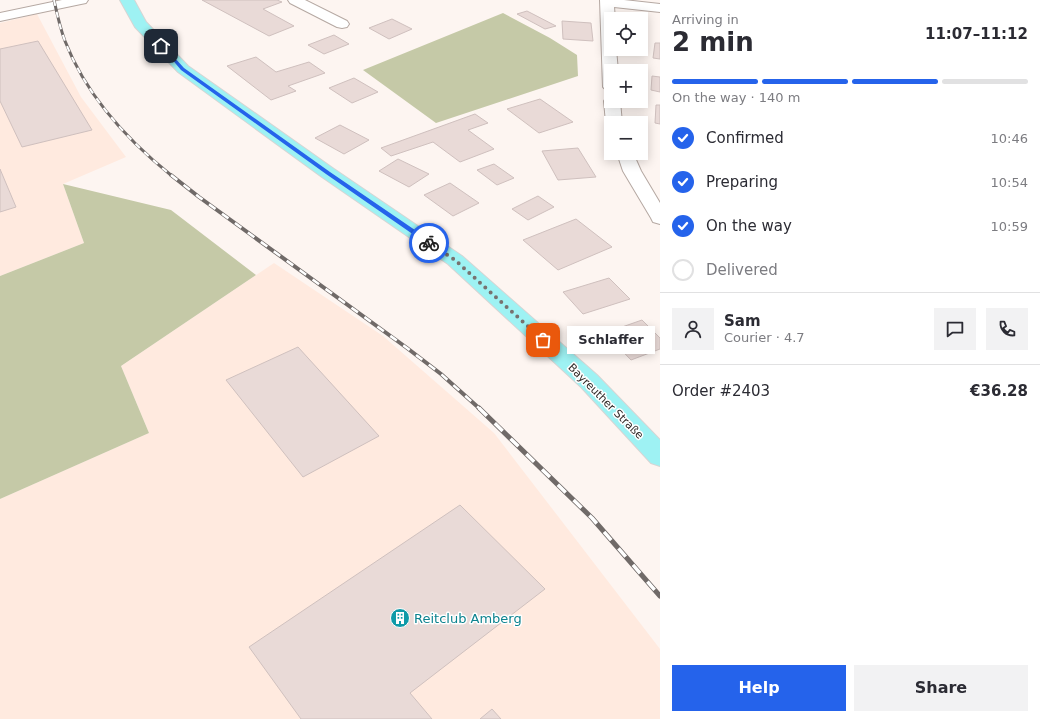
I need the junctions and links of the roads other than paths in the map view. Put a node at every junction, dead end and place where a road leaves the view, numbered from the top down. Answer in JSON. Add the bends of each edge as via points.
{"nodes":[{"id":1,"x":81,"y":0,"type":"edge"},
{"id":2,"x":127,"y":0,"type":"edge"},
{"id":3,"x":295,"y":0,"type":"edge"},
{"id":4,"x":606,"y":1,"type":"edge"},
{"id":5,"x":660,"y":8,"type":"edge"},
{"id":6,"x":2,"y":10,"type":"edge"},
{"id":7,"x":342,"y":24,"type":"dead end"},
{"id":8,"x":610,"y":64,"type":"edge"},
{"id":9,"x":628,"y":160,"type":"edge"},
{"id":10,"x":660,"y":218,"type":"edge"},
{"id":11,"x":660,"y":456,"type":"edge"}],
"edges":[{"from":1,"to":6,"type":"street"},
{"from":2,"to":11,"type":"main road","name":"Bayreuther Straße","via":[[140,24],[183,69],[455,260],[589,381]]},
{"from":3,"to":7,"type":"street"},
{"from":4,"to":5,"type":"street"},
{"from":4,"to":8,"type":"street"},
{"from":9,"to":10,"type":"street"}]}
